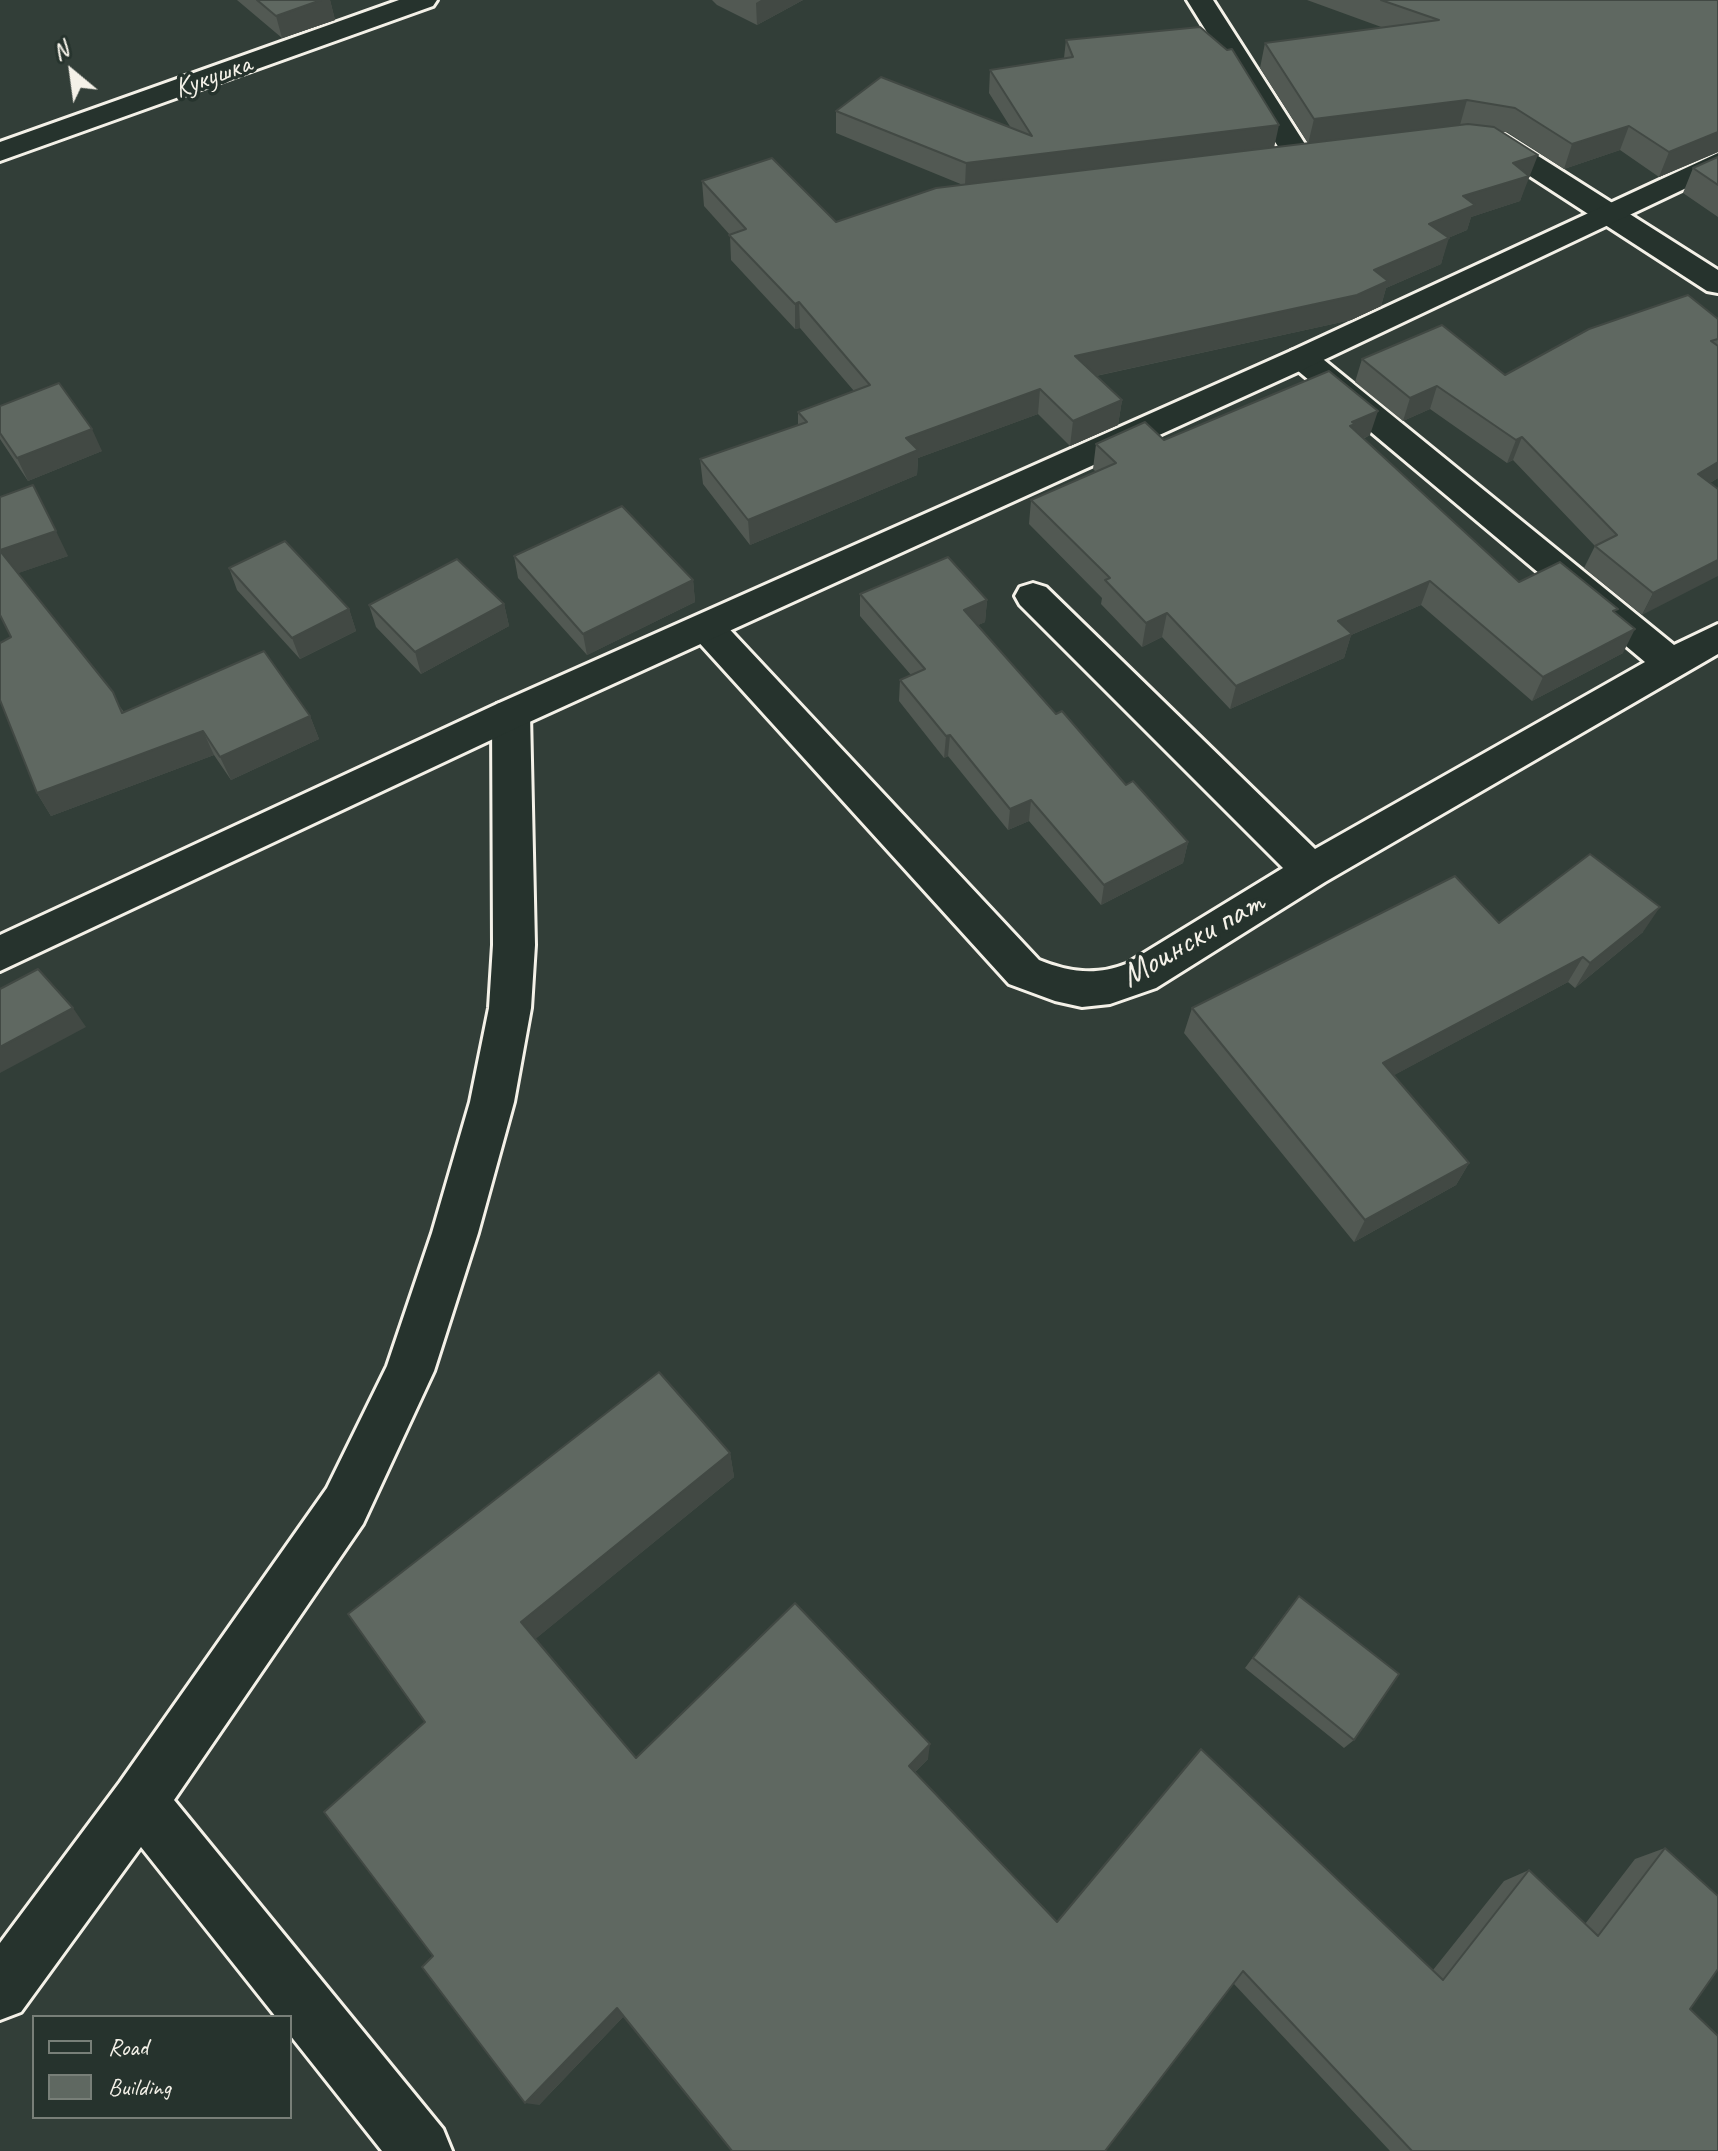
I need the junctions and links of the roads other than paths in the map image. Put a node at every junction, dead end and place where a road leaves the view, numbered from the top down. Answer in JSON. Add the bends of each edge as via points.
{"nodes":[{"id":1,"x":424,"y":0,"type":"edge"},
{"id":2,"x":1200,"y":0,"type":"edge"},
{"id":3,"x":1460,"y":137,"type":"edge"},
{"id":4,"x":0,"y":152,"type":"edge"},
{"id":5,"x":1328,"y":152,"type":"edge"},
{"id":6,"x":1297,"y":155,"type":"junction"},
{"id":7,"x":1266,"y":159,"type":"edge"},
{"id":8,"x":1718,"y":162,"type":"edge"},
{"id":9,"x":1609,"y":214,"type":"junction"},
{"id":10,"x":1718,"y":284,"type":"edge"},
{"id":11,"x":1302,"y":358,"type":"junction"},
{"id":12,"x":1033,"y":596,"type":"dead end"},
{"id":13,"x":707,"y":628,"type":"junction"},
{"id":14,"x":1718,"y":637,"type":"edge"},
{"id":15,"x":1672,"y":664,"type":"junction"},
{"id":16,"x":511,"y":714,"type":"junction"},
{"id":17,"x":1311,"y":871,"type":"junction"},
{"id":18,"x":0,"y":954,"type":"edge"},
{"id":19,"x":140,"y":1802,"type":"junction"},
{"id":20,"x":0,"y":1991,"type":"edge"},
{"id":21,"x":421,"y":2151,"type":"edge"}],
"edges":[{"from":1,"to":4,"type":"street","name":"Кукушка"},
{"from":2,"to":6,"type":"street"},
{"from":3,"to":9,"type":"street","via":[[1495,141]]},
{"from":5,"to":6,"type":"street"},
{"from":6,"to":7,"type":"street"},
{"from":8,"to":9,"type":"street"},
{"from":9,"to":10,"type":"street"},
{"from":9,"to":11,"type":"street"},
{"from":11,"to":13,"type":"street"},
{"from":11,"to":15,"type":"street"},
{"from":12,"to":17,"type":"street"},
{"from":13,"to":16,"type":"street"},
{"from":13,"to":17,"type":"street","name":"Моински пат","via":[[1024,972],[1050,984],[1073,990],[1121,986]]},
{"from":14,"to":15,"type":"street","name":"Моински пат"},
{"from":15,"to":17,"type":"street","name":"Моински пат"},
{"from":16,"to":18,"type":"street"},
{"from":16,"to":19,"type":"street","via":[[510,1008],[492,1102],[410,1371],[345,1506]]},
{"from":19,"to":20,"type":"street"},
{"from":19,"to":21,"type":"street"}]}
